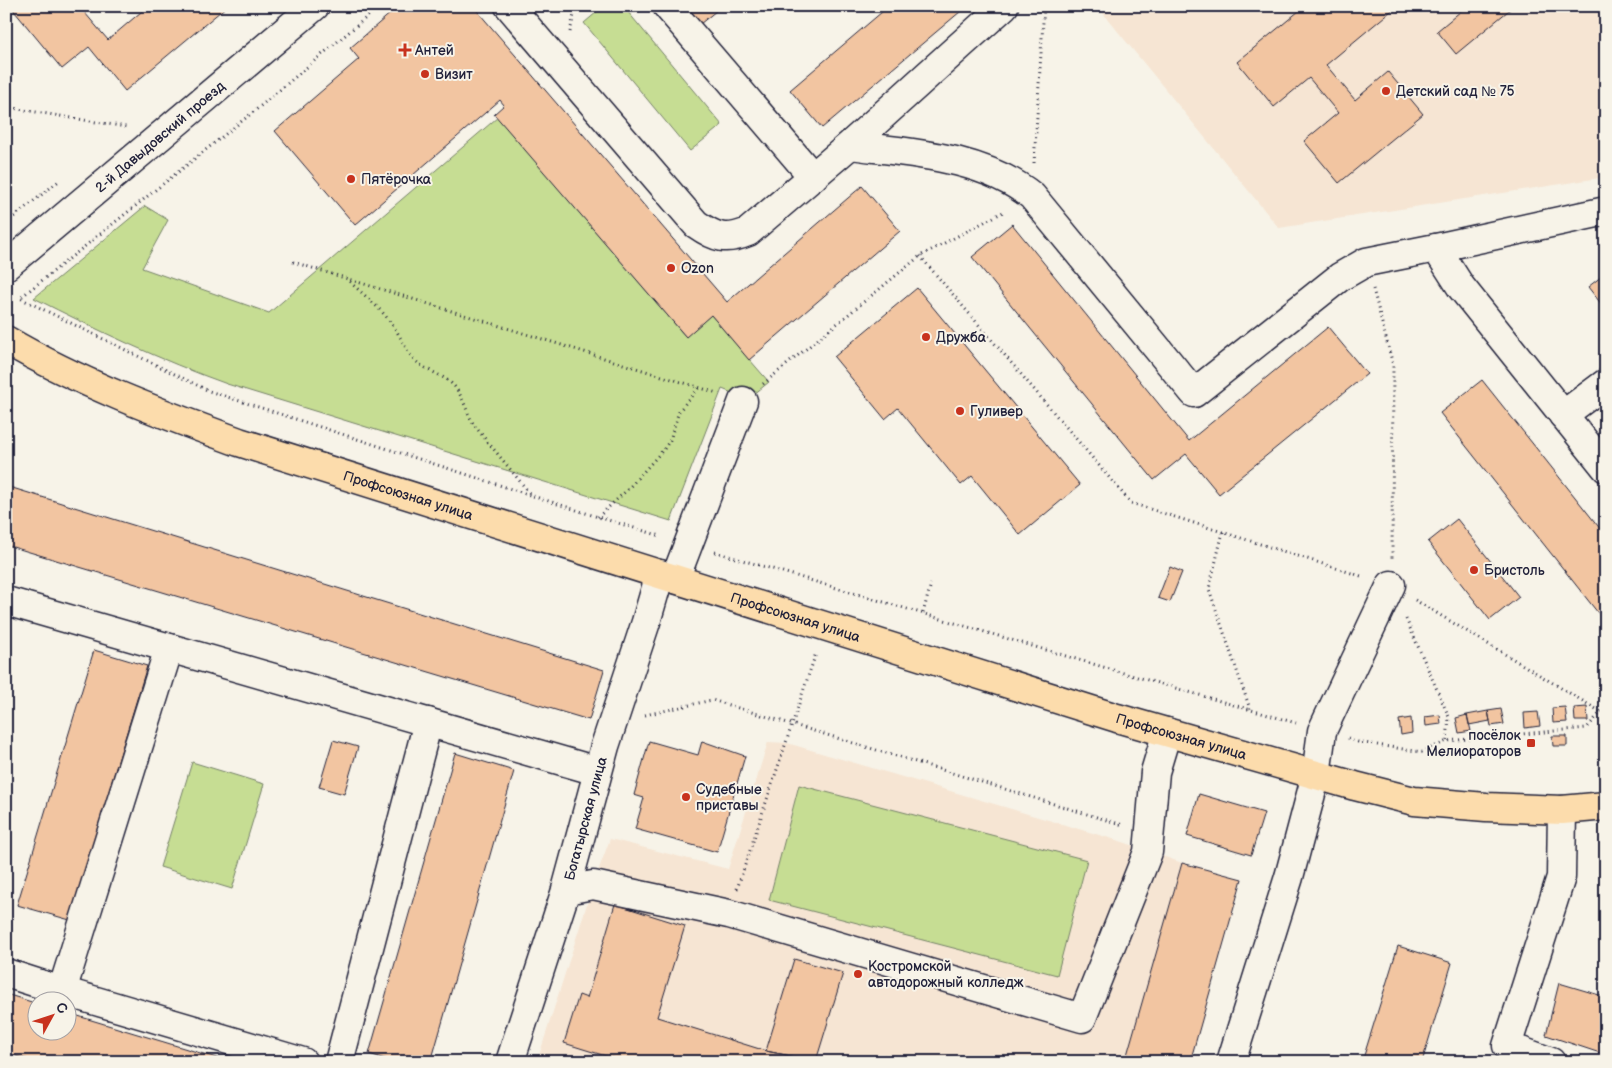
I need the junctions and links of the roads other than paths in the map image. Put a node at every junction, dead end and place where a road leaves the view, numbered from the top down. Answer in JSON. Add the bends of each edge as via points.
{"nodes":[{"id":1,"x":315,"y":6,"type":"edge"},
{"id":2,"x":509,"y":6,"type":"edge"},
{"id":3,"x":667,"y":6,"type":"edge"},
{"id":4,"x":1004,"y":6,"type":"edge"},
{"id":5,"x":850,"y":145,"type":"junction"},
{"id":6,"x":813,"y":177,"type":"junction"},
{"id":7,"x":1606,"y":211,"type":"edge"},
{"id":8,"x":1436,"y":248,"type":"junction"},
{"id":9,"x":6,"y":266,"type":"edge"},
{"id":10,"x":6,"y":340,"type":"edge"},
{"id":11,"x":1606,"y":383,"type":"edge"},
{"id":12,"x":743,"y":401,"type":"road end"},
{"id":13,"x":1564,"y":415,"type":"junction"},
{"id":14,"x":1606,"y":468,"type":"edge"},
{"id":15,"x":667,"y":577,"type":"junction"},
{"id":16,"x":1391,"y":585,"type":"road end"},
{"id":17,"x":6,"y":601,"type":"edge"},
{"id":18,"x":169,"y":648,"type":"junction"},
{"id":19,"x":428,"y":722,"type":"junction"},
{"id":20,"x":1168,"y":732,"type":"junction"},
{"id":21,"x":597,"y":771,"type":"junction"},
{"id":22,"x":1316,"y":775,"type":"junction"},
{"id":23,"x":1606,"y":806,"type":"edge"},
{"id":24,"x":1562,"y":810,"type":"junction"},
{"id":25,"x":566,"y":890,"type":"junction"},
{"id":26,"x":6,"y":973,"type":"edge"},
{"id":27,"x":59,"y":990,"type":"edge"},
{"id":28,"x":62,"y":990,"type":"edge"},
{"id":29,"x":78,"y":996,"type":"edge"},
{"id":30,"x":1505,"y":1054,"type":"edge"},
{"id":31,"x":303,"y":1062,"type":"edge"},
{"id":32,"x":339,"y":1062,"type":"edge"},
{"id":33,"x":510,"y":1062,"type":"edge"},
{"id":34,"x":1231,"y":1062,"type":"edge"},
{"id":35,"x":1551,"y":1062,"type":"edge"}],
"edges":[{"from":1,"to":9,"type":"street","name":"2-й Давыдовский проезд"},
{"from":2,"to":6,"type":"street","via":[[696,224],[710,234],[723,238],[748,232]]},
{"from":3,"to":6,"type":"street"},
{"from":4,"to":5,"type":"street"},
{"from":5,"to":6,"type":"street"},
{"from":5,"to":8,"type":"street","via":[[964,164],[1022,188],[1032,196],[1194,393],[1340,277],[1366,262]]},
{"from":7,"to":8,"type":"street"},
{"from":8,"to":13,"type":"street","via":[[1461,287]]},
{"from":10,"to":15,"type":"main road","name":"Профсоюзная улица","via":[[92,384],[239,442]]},
{"from":11,"to":13,"type":"street"},
{"from":12,"to":15,"type":"street","name":"Богатырская улица","via":[[688,544]]},
{"from":13,"to":14,"type":"street"},
{"from":15,"to":20,"type":"main road","name":"Профсоюзная улица"},
{"from":15,"to":21,"type":"street","name":"Богатырская улица","via":[[646,622]]},
{"from":16,"to":22,"type":"street","via":[[1322,731]]},
{"from":17,"to":18,"type":"street"},
{"from":18,"to":19,"type":"street"},
{"from":18,"to":28,"type":"street"},
{"from":19,"to":21,"type":"street"},
{"from":19,"to":32,"type":"street"},
{"from":20,"to":22,"type":"main road","name":"Профсоюзная улица"},
{"from":20,"to":25,"type":"street","via":[[1156,772],[1148,852],[1082,1018],[729,914],[593,886]]},
{"from":21,"to":25,"type":"street","name":"Богатырская улица"},
{"from":22,"to":24,"type":"main road","name":"Профсоюзная улица","via":[[1414,801]]},
{"from":22,"to":34,"type":"street","via":[[1289,877]]},
{"from":23,"to":24,"type":"main road","name":"Профсоюзная улица"},
{"from":24,"to":30,"type":"street","via":[[1561,877]]},
{"from":25,"to":33,"type":"street","name":"Богатырская улица"},
{"from":26,"to":27,"type":"street"},
{"from":29,"to":31,"type":"street"},
{"from":30,"to":35,"type":"street"}]}
